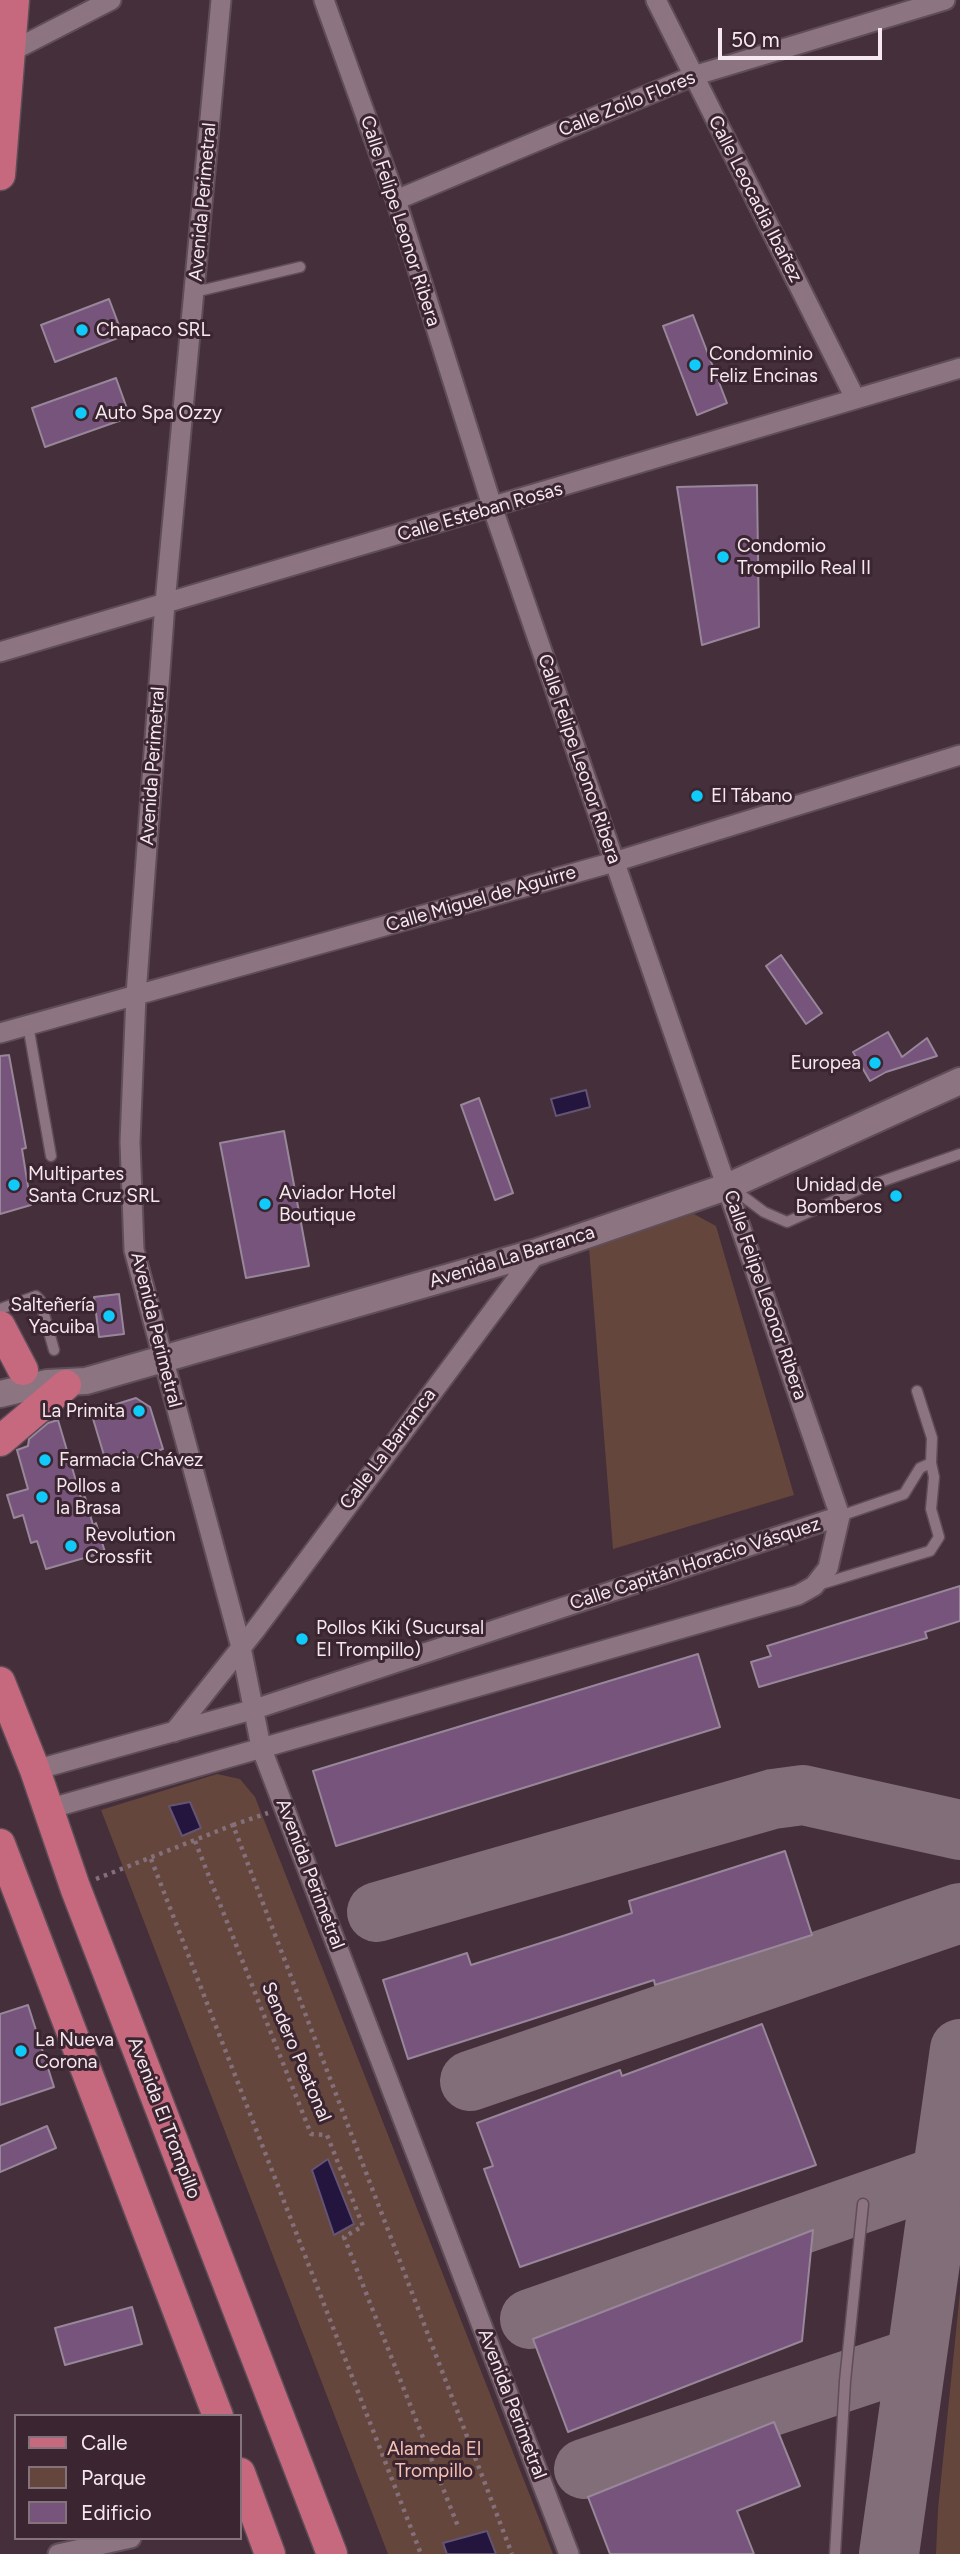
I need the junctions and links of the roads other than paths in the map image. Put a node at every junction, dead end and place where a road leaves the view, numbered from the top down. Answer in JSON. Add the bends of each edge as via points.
{"nodes":[{"id":1,"x":14,"y":0,"type":"edge"},
{"id":2,"x":111,"y":0,"type":"edge"},
{"id":3,"x":221,"y":0,"type":"edge"},
{"id":4,"x":324,"y":0,"type":"edge"},
{"id":5,"x":656,"y":0,"type":"edge"},
{"id":6,"x":945,"y":0,"type":"edge"},
{"id":7,"x":10,"y":52,"type":"junction"},
{"id":8,"x":693,"y":76,"type":"junction"},
{"id":9,"x":0,"y":175,"type":"edge"},
{"id":10,"x":396,"y":200,"type":"junction"},
{"id":11,"x":300,"y":267,"type":"dead end"},
{"id":12,"x":195,"y":292,"type":"junction"},
{"id":13,"x":960,"y":369,"type":"edge"},
{"id":14,"x":855,"y":398,"type":"junction"},
{"id":15,"x":493,"y":509,"type":"junction"},
{"id":16,"x":165,"y":603,"type":"junction"},
{"id":17,"x":0,"y":652,"type":"edge"},
{"id":18,"x":960,"y":755,"type":"edge"},
{"id":19,"x":614,"y":862,"type":"junction"},
{"id":20,"x":136,"y":995,"type":"junction"},
{"id":21,"x":28,"y":1025,"type":"junction"},
{"id":22,"x":0,"y":1032,"type":"edge"},
{"id":23,"x":960,"y":1081,"type":"edge"},
{"id":24,"x":960,"y":1153,"type":"edge"},
{"id":25,"x":51,"y":1156,"type":"dead end"},
{"id":26,"x":729,"y":1186,"type":"junction"},
{"id":27,"x":537,"y":1252,"type":"junction"},
{"id":28,"x":0,"y":1309,"type":"edge"},
{"id":29,"x":0,"y":1326,"type":"edge"},
{"id":30,"x":54,"y":1350,"type":"dead end"},
{"id":31,"x":162,"y":1358,"type":"junction"},
{"id":32,"x":34,"y":1374,"type":"edge"},
{"id":33,"x":917,"y":1391,"type":"dead end"},
{"id":34,"x":0,"y":1394,"type":"edge"},
{"id":35,"x":0,"y":1441,"type":"edge"},
{"id":36,"x":931,"y":1463,"type":"junction"},
{"id":37,"x":840,"y":1516,"type":"junction"},
{"id":38,"x":814,"y":1586,"type":"junction"},
{"id":39,"x":241,"y":1647,"type":"junction"},
{"id":40,"x":0,"y":1682,"type":"edge"},
{"id":41,"x":255,"y":1709,"type":"junction"},
{"id":42,"x":174,"y":1732,"type":"junction"},
{"id":43,"x":261,"y":1747,"type":"junction"},
{"id":44,"x":35,"y":1770,"type":"junction"},
{"id":45,"x":48,"y":1809,"type":"junction"},
{"id":46,"x":0,"y":1844,"type":"edge"},
{"id":47,"x":863,"y":2204,"type":"dead end"},
{"id":48,"x":217,"y":2414,"type":"edge"},
{"id":49,"x":242,"y":2484,"type":"edge"},
{"id":50,"x":247,"y":2513,"type":"edge"},
{"id":51,"x":122,"y":2540,"type":"edge"},
{"id":52,"x":58,"y":2554,"type":"edge"},
{"id":53,"x":270,"y":2554,"type":"edge"},
{"id":54,"x":332,"y":2554,"type":"edge"},
{"id":55,"x":569,"y":2554,"type":"edge"},
{"id":56,"x":835,"y":2554,"type":"edge"}],
"edges":[{"from":1,"to":7,"type":"main road"},
{"from":2,"to":7,"type":"street"},
{"from":3,"to":12,"type":"street","name":"Avenida Perimetral"},
{"from":4,"to":10,"type":"street","name":"Calle Felipe Leonor Ribera"},
{"from":5,"to":8,"type":"street","name":"Calle Leocadia Ibañez"},
{"from":6,"to":8,"type":"street","name":"Calle Zoilo Flores"},
{"from":7,"to":9,"type":"main road"},
{"from":8,"to":10,"type":"street","name":"Calle Zoilo Flores"},
{"from":8,"to":14,"type":"street","name":"Calle Leocadia Ibañez"},
{"from":10,"to":15,"type":"street","name":"Calle Felipe Leonor Ribera"},
{"from":11,"to":12,"type":"lane"},
{"from":12,"to":16,"type":"street","name":"Avenida Perimetral"},
{"from":13,"to":14,"type":"street","name":"Calle Esteban Rosas"},
{"from":14,"to":15,"type":"street","name":"Calle Esteban Rosas"},
{"from":15,"to":16,"type":"street","name":"Calle Esteban Rosas"},
{"from":15,"to":19,"type":"street","name":"Calle Felipe Leonor Ribera"},
{"from":16,"to":17,"type":"street","name":"Calle Esteban Rosas"},
{"from":16,"to":20,"type":"street","name":"Avenida Perimetral"},
{"from":18,"to":19,"type":"street","name":"Calle Miguel de Aguirre"},
{"from":19,"to":20,"type":"street","name":"Calle Miguel de Aguirre"},
{"from":19,"to":26,"type":"street","name":"Calle Felipe Leonor Ribera"},
{"from":20,"to":21,"type":"street","name":"Calle Miguel de Aguirre"},
{"from":20,"to":31,"type":"street","name":"Avenida Perimetral","via":[[130,1142],[134,1250]]},
{"from":21,"to":22,"type":"street","name":"Calle Miguel de Aguirre"},
{"from":21,"to":25,"type":"lane"},
{"from":23,"to":26,"type":"street","name":"Avenida La Barranca"},
{"from":24,"to":26,"type":"lane","via":[[860,1189],[787,1222],[764,1212]]},
{"from":26,"to":27,"type":"street","name":"Avenida La Barranca"},
{"from":26,"to":37,"type":"street","name":"Calle Felipe Leonor Ribera"},
{"from":27,"to":31,"type":"street","name":"Avenida La Barranca"},
{"from":27,"to":39,"type":"street","name":"Calle La Barranca"},
{"from":28,"to":30,"type":"lane","via":[[36,1296]]},
{"from":29,"to":32,"type":"main road"},
{"from":31,"to":32,"type":"street","name":"Avenida La Barranca"},
{"from":31,"to":39,"type":"street","name":"Avenida Perimetral"},
{"from":32,"to":34,"type":"street","name":"Avenida La Barranca"},
{"from":32,"to":35,"type":"main road"},
{"from":33,"to":36,"type":"lane","via":[[932,1438]]},
{"from":36,"to":37,"type":"lane","via":[[920,1468],[904,1494]]},
{"from":36,"to":38,"type":"lane","via":[[931,1509],[939,1537],[930,1551]]},
{"from":37,"to":38,"type":"street","name":"Calle Capitán Horacio Vásquez","via":[[828,1568]]},
{"from":37,"to":41,"type":"street","name":"Calle Capitán Horacio Vásquez"},
{"from":38,"to":43,"type":"street","via":[[798,1595]]},
{"from":39,"to":41,"type":"street","name":"Avenida Perimetral"},
{"from":39,"to":42,"type":"street","name":"Calle La Barranca"},
{"from":40,"to":44,"type":"main road","name":"Avenida El Trompillo"},
{"from":41,"to":42,"type":"street","name":"Calle Capitán Horacio Vásquez"},
{"from":41,"to":43,"type":"street","name":"Avenida Perimetral"},
{"from":42,"to":44,"type":"street","name":"Calle Capitán Horacio Vásquez"},
{"from":43,"to":45,"type":"street"},
{"from":43,"to":55,"type":"street","name":"Avenida Perimetral"},
{"from":44,"to":45,"type":"main road","name":"Avenida El Trompillo"},
{"from":45,"to":54,"type":"main road","name":"Avenida El Trompillo"},
{"from":46,"to":48,"type":"main road"},
{"from":47,"to":56,"type":"lane","via":[[845,2381]]},
{"from":49,"to":50,"type":"main road"},
{"from":50,"to":53,"type":"main road"},
{"from":51,"to":52,"type":"street"}]}
